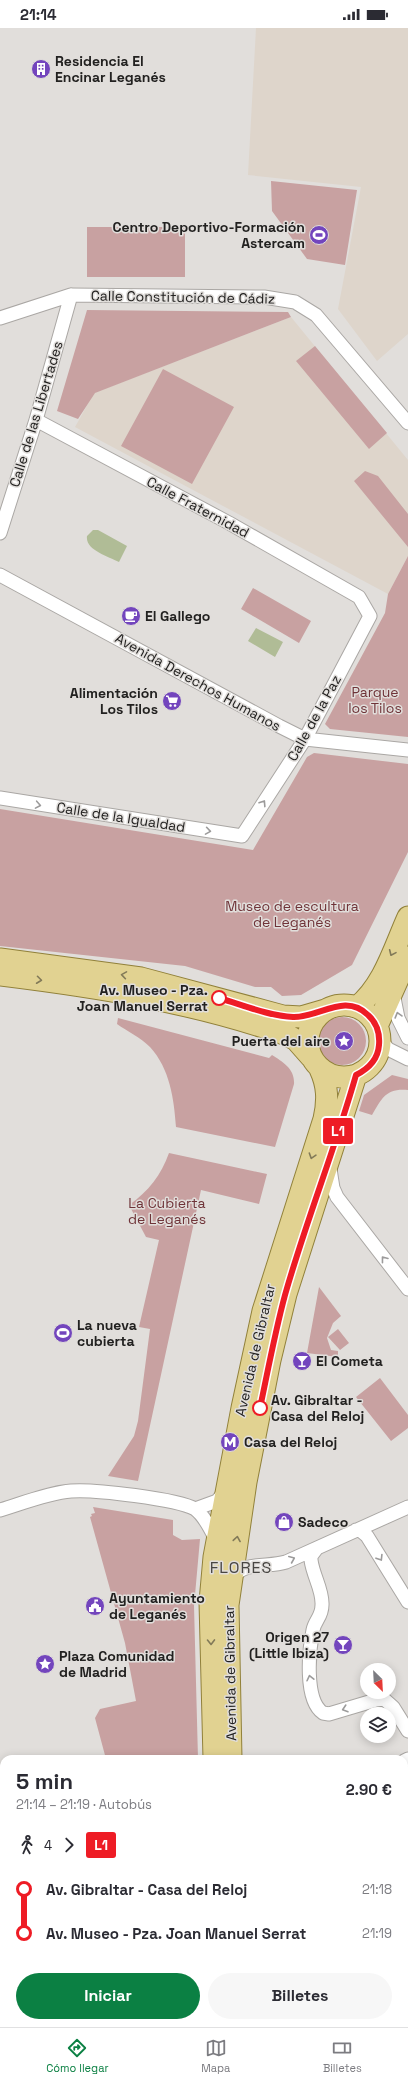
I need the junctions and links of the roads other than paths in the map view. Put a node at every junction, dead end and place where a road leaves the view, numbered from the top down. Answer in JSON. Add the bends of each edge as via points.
{"nodes":[{"id":1,"x":71,"y":295,"type":"junction"},
{"id":2,"x":0,"y":318,"type":"edge"},
{"id":3,"x":36,"y":420,"type":"junction"},
{"id":4,"x":408,"y":423,"type":"edge"},
{"id":5,"x":0,"y":533,"type":"edge"},
{"id":6,"x":0,"y":575,"type":"edge"},
{"id":7,"x":359,"y":597,"type":"joint"},
{"id":8,"x":305,"y":739,"type":"junction"},
{"id":9,"x":408,"y":750,"type":"edge"},
{"id":10,"x":0,"y":798,"type":"edge"},
{"id":11,"x":242,"y":836,"type":"joint"},
{"id":12,"x":408,"y":917,"type":"edge"},
{"id":13,"x":408,"y":957,"type":"edge"},
{"id":14,"x":0,"y":959,"type":"edge"},
{"id":15,"x":0,"y":975,"type":"edge"},
{"id":16,"x":393,"y":990,"type":"junction"},
{"id":17,"x":357,"y":1007,"type":"junction"},
{"id":18,"x":325,"y":1010,"type":"junction"},
{"id":19,"x":378,"y":1032,"type":"junction"},
{"id":20,"x":408,"y":1038,"type":"edge"},
{"id":21,"x":408,"y":1059,"type":"edge"},
{"id":22,"x":316,"y":1063,"type":"junction"},
{"id":23,"x":356,"y":1075,"type":"junction"},
{"id":24,"x":329,"y":1159,"type":"junction"},
{"id":25,"x":408,"y":1289,"type":"edge"},
{"id":26,"x":226,"y":1490,"type":"junction"},
{"id":27,"x":408,"y":1508,"type":"edge"},
{"id":28,"x":195,"y":1509,"type":"junction"},
{"id":29,"x":0,"y":1510,"type":"edge"},
{"id":30,"x":356,"y":1530,"type":"junction"},
{"id":31,"x":216,"y":1542,"type":"junction"},
{"id":32,"x":317,"y":1548,"type":"junction"},
{"id":33,"x":232,"y":1579,"type":"junction"},
{"id":34,"x":408,"y":1602,"type":"edge"},
{"id":35,"x":408,"y":1731,"type":"edge"},
{"id":36,"x":214,"y":1755,"type":"edge"},
{"id":37,"x":231,"y":1755,"type":"edge"}],
"edges":[{"from":1,"to":2,"type":"street","name":"Calle Constitución de Cádiz"},
{"from":1,"to":3,"type":"street","name":"Calle de las Libertades"},
{"from":1,"to":4,"type":"street","name":"Calle Constitución de Cádiz","via":[[264,297],[295,302],[320,320]]},
{"from":3,"to":5,"type":"street","name":"Calle de las Libertades"},
{"from":3,"to":7,"type":"street","name":"Calle Fraternidad","via":[[229,523]]},
{"from":6,"to":8,"type":"street","name":"Avenida Derechos Humanos"},
{"from":7,"to":8,"type":"street","name":"Calle de la Paz","via":[[370,616]]},
{"from":8,"to":9,"type":"street","name":"Avenida Derechos Humanos"},
{"from":11,"to":8,"type":"street","name":"Calle de la Paz","one_way":true},
{"from":10,"to":11,"type":"street","name":"Calle de la Igualdad","one_way":true},
{"from":12,"to":17,"type":"main road","one_way":true,"via":[[382,976]]},
{"from":13,"to":16,"type":"main road"},
{"from":18,"to":14,"type":"main road","one_way":true,"via":[[301,1017],[283,1016],[141,978]]},
{"from":15,"to":22,"type":"main road","one_way":true,"via":[[85,985],[170,1002],[287,1035],[296,1040]]},
{"from":16,"to":19,"type":"main road"},
{"from":20,"to":16,"type":"street","one_way":true,"via":[[398,1018]]},
{"from":17,"to":18,"type":"main road","via":[[335,1006]]},
{"from":17,"to":19,"type":"main road","via":[[368,1015]]},
{"from":18,"to":22,"type":"main road","via":[[315,1019],[308,1031],[307,1044]]},
{"from":19,"to":21,"type":"street","via":[[388,1049]]},
{"from":19,"to":23,"type":"main road","via":[[379,1048],[374,1060]]},
{"from":22,"to":23,"type":"main road","via":[[337,1077]]},
{"from":22,"to":26,"type":"main road","name":"Avenida de Gibraltar","one_way":true,"via":[[327,1093],[324,1119],[263,1311]]},
{"from":23,"to":24,"type":"main road","name":"Avenida de Gibraltar"},
{"from":25,"to":24,"type":"street","one_way":true,"via":[[337,1197],[330,1179]]},
{"from":33,"to":24,"type":"main road","name":"Avenida de Gibraltar","one_way":true,"via":[[247,1476],[276,1329]]},
{"from":26,"to":28,"type":"street","via":[[217,1501]]},
{"from":26,"to":31,"type":"main road","name":"Avenida de Gibraltar"},
{"from":27,"to":30,"type":"street"},
{"from":28,"to":29,"type":"street","via":[[176,1502],[90,1490],[70,1491]]},
{"from":28,"to":31,"type":"street","via":[[207,1523]]},
{"from":30,"to":32,"type":"street"},
{"from":30,"to":34,"type":"street","one_way":true,"via":[[367,1536]]},
{"from":31,"to":36,"type":"main road","name":"Avenida de Gibraltar","one_way":true,"via":[[210,1602]]},
{"from":33,"to":32,"type":"street","one_way":true,"via":[[247,1567],[278,1565]]},
{"from":35,"to":32,"type":"street","one_way":true,"via":[[393,1706],[384,1699],[329,1714],[323,1713],[316,1705],[308,1668],[313,1629],[322,1612],[321,1594],[311,1560]]},
{"from":33,"to":37,"type":"main road","name":"Avenida de Gibraltar","via":[[227,1625]]}]}
